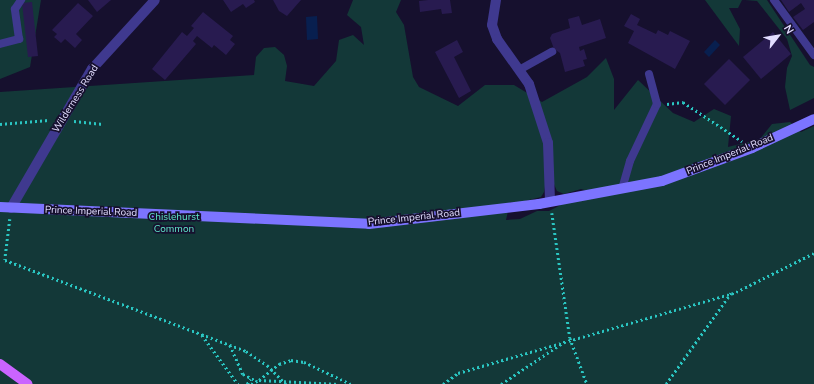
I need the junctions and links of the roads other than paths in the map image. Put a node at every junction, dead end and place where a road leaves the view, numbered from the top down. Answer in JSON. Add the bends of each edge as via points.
{"nodes":[{"id":1,"x":21,"y":0,"type":"edge"},
{"id":2,"x":155,"y":0,"type":"edge"},
{"id":3,"x":496,"y":0,"type":"edge"},
{"id":4,"x":774,"y":0,"type":"edge"},
{"id":5,"x":0,"y":44,"type":"edge"},
{"id":6,"x":552,"y":52,"type":"dead end"},
{"id":7,"x":814,"y":55,"type":"edge"},
{"id":8,"x":520,"y":70,"type":"junction"},
{"id":9,"x":649,"y":74,"type":"dead end"},
{"id":10,"x":814,"y":119,"type":"edge"},
{"id":11,"x":622,"y":188,"type":"junction"},
{"id":12,"x":550,"y":201,"type":"junction"},
{"id":13,"x":0,"y":208,"type":"edge"},
{"id":14,"x":11,"y":208,"type":"junction"},
{"id":15,"x":0,"y":364,"type":"edge"},
{"id":16,"x":28,"y":384,"type":"edge"}],
"edges":[{"from":1,"to":5,"type":"lane","via":[[15,9],[19,39]]},
{"from":2,"to":14,"type":"street","name":"Wilderness Road","via":[[92,69]]},
{"from":3,"to":8,"type":"street","via":[[492,25],[497,39]]},
{"from":4,"to":7,"type":"lane"},
{"from":6,"to":8,"type":"lane"},
{"from":8,"to":12,"type":"street","via":[[529,84],[548,143]]},
{"from":9,"to":11,"type":"lane","via":[[657,104],[630,161]]},
{"from":10,"to":11,"type":"main road","name":"Prince Imperial Road","via":[[752,148],[662,181]]},
{"from":11,"to":12,"type":"main road","name":"Prince Imperial Road"},
{"from":12,"to":14,"type":"main road","name":"Prince Imperial Road","via":[[369,224]]},
{"from":13,"to":14,"type":"main road","name":"Prince Imperial Road"},
{"from":15,"to":16,"type":"main road"}]}
